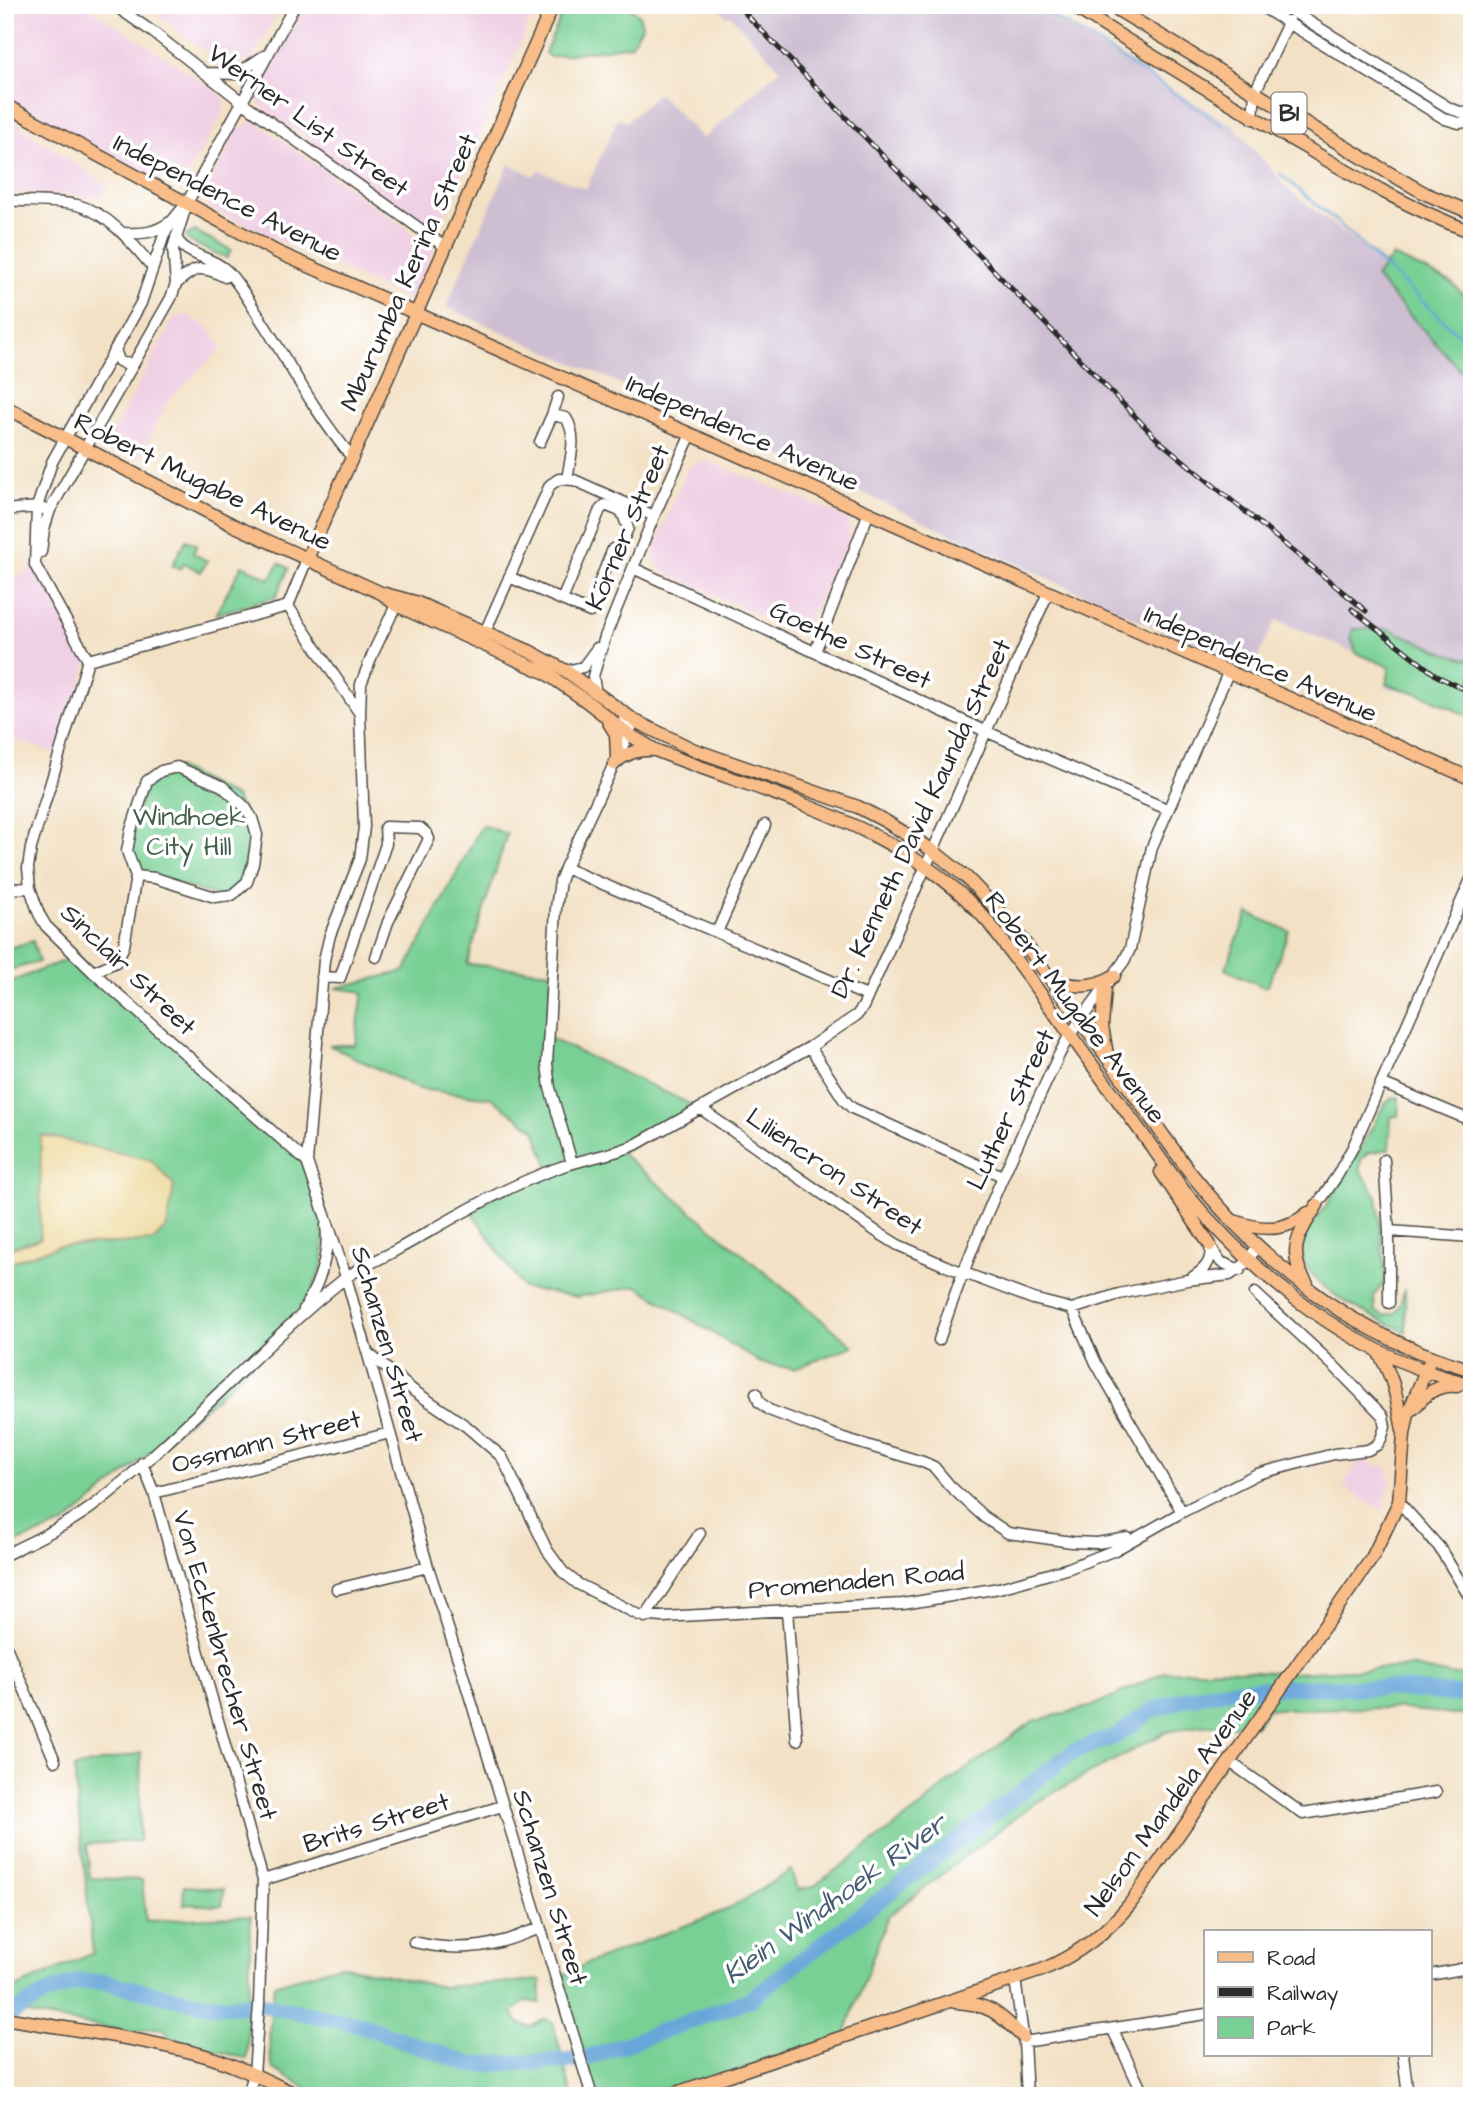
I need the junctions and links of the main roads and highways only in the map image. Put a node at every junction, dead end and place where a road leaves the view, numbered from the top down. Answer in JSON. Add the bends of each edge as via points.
{"nodes":[{"id":1,"x":553,"y":5,"type":"edge"},
{"id":2,"x":1071,"y":5,"type":"edge"},
{"id":3,"x":1111,"y":5,"type":"edge"},
{"id":4,"x":5,"y":105,"type":"edge"},
{"id":5,"x":1472,"y":213,"type":"edge"},
{"id":6,"x":1472,"y":232,"type":"edge"},
{"id":7,"x":416,"y":313,"type":"junction"},
{"id":8,"x":5,"y":407,"type":"edge"},
{"id":9,"x":307,"y":559,"type":"junction"},
{"id":10,"x":483,"y":636,"type":"junction"},
{"id":11,"x":604,"y":717,"type":"junction"},
{"id":12,"x":655,"y":750,"type":"junction"},
{"id":13,"x":1472,"y":779,"type":"edge"},
{"id":14,"x":1114,"y":976,"type":"road end"},
{"id":15,"x":1051,"y":979,"type":"junction"},
{"id":16,"x":1105,"y":988,"type":"road end"},
{"id":17,"x":1108,"y":1059,"type":"junction"},
{"id":18,"x":1112,"y":1090,"type":"junction"},
{"id":19,"x":1229,"y":1219,"type":"junction"},
{"id":20,"x":1210,"y":1245,"type":"road end"},
{"id":21,"x":1314,"y":1293,"type":"junction"},
{"id":22,"x":1377,"y":1350,"type":"junction"},
{"id":23,"x":1432,"y":1358,"type":"junction"},
{"id":24,"x":1472,"y":1370,"type":"edge"},
{"id":25,"x":1425,"y":1371,"type":"junction"},
{"id":26,"x":1472,"y":1386,"type":"edge"},
{"id":27,"x":1408,"y":1414,"type":"junction"},
{"id":28,"x":1404,"y":1434,"type":"junction"},
{"id":29,"x":948,"y":2002,"type":"junction"},
{"id":30,"x":5,"y":2018,"type":"edge"},
{"id":31,"x":1024,"y":2040,"type":"road end"},
{"id":32,"x":299,"y":2096,"type":"edge"},
{"id":33,"x":667,"y":2096,"type":"edge"}],
"edges":[{"from":1,"to":7,"type":"main road","name":"Mburumba Kerina Street"},
{"from":2,"to":6,"type":"main road","number":"B1","via":[[1253,119],[1378,190]]},
{"from":3,"to":5,"type":"main road","number":"B1","via":[[1415,188]]},
{"from":4,"to":7,"type":"main road","name":"Independence Avenue","via":[[276,253]]},
{"from":7,"to":9,"type":"main road","name":"Mburumba Kerina Street"},
{"from":7,"to":13,"type":"main road","name":"Independence Avenue"},
{"from":8,"to":9,"type":"main road","name":"Robert Mugabe Avenue"},
{"from":9,"to":10,"type":"main road","name":"Robert Mugabe Avenue"},
{"from":10,"to":11,"type":"main road","name":"Robert Mugabe Avenue","via":[[546,673]]},
{"from":10,"to":15,"type":"main road","name":"Robert Mugabe Avenue","via":[[531,652],[566,671],[622,713],[692,749],[858,807],[885,821],[967,878],[1010,923]]},
{"from":11,"to":12,"type":"main road","name":"Robert Mugabe Avenue"},
{"from":11,"to":12,"type":"main road","via":[[614,727],[615,761],[630,753]]},
{"from":12,"to":18,"type":"main road","name":"Robert Mugabe Avenue","via":[[838,817],[926,865],[989,923]]},
{"from":14,"to":15,"type":"main road","via":[[1090,986]]},
{"from":15,"to":17,"type":"main road","name":"Robert Mugabe Avenue"},
{"from":16,"to":17,"type":"main road","via":[[1102,1026]]},
{"from":17,"to":19,"type":"main road","name":"Robert Mugabe Avenue"},
{"from":18,"to":20,"type":"main road","via":[[1116,1106]]},
{"from":18,"to":22,"type":"main road","name":"Robert Mugabe Avenue","via":[[1210,1222],[1319,1316]]},
{"from":19,"to":21,"type":"main road","name":"Robert Mugabe Avenue"},
{"from":19,"to":21,"type":"main road","via":[[1272,1229],[1297,1222],[1317,1205],[1296,1241],[1295,1254],[1298,1269]]},
{"from":21,"to":23,"type":"main road","name":"Robert Mugabe Avenue","via":[[1366,1328]]},
{"from":22,"to":25,"type":"main road","name":"Robert Mugabe Avenue"},
{"from":22,"to":28,"type":"main road","via":[[1390,1371]]},
{"from":23,"to":24,"type":"main road","name":"Robert Mugabe Avenue"},
{"from":23,"to":25,"type":"main road","name":"Nelson Mandela Avenue"},
{"from":25,"to":26,"type":"main road","name":"Robert Mugabe Avenue"},
{"from":25,"to":27,"type":"main road","name":"Nelson Mandela Avenue"},
{"from":26,"to":27,"type":"main road","via":[[1435,1388]]},
{"from":27,"to":28,"type":"main road","name":"Nelson Mandela Avenue"},
{"from":28,"to":29,"type":"main road","name":"Nelson Mandela Avenue","via":[[1399,1503],[1372,1558],[1130,1904],[1109,1927],[1062,1961]]},
{"from":29,"to":31,"type":"main road","via":[[988,2008]]},
{"from":29,"to":33,"type":"main road","name":"Nelson Mandela Avenue"},
{"from":30,"to":32,"type":"main road","via":[[196,2053]]}]}
